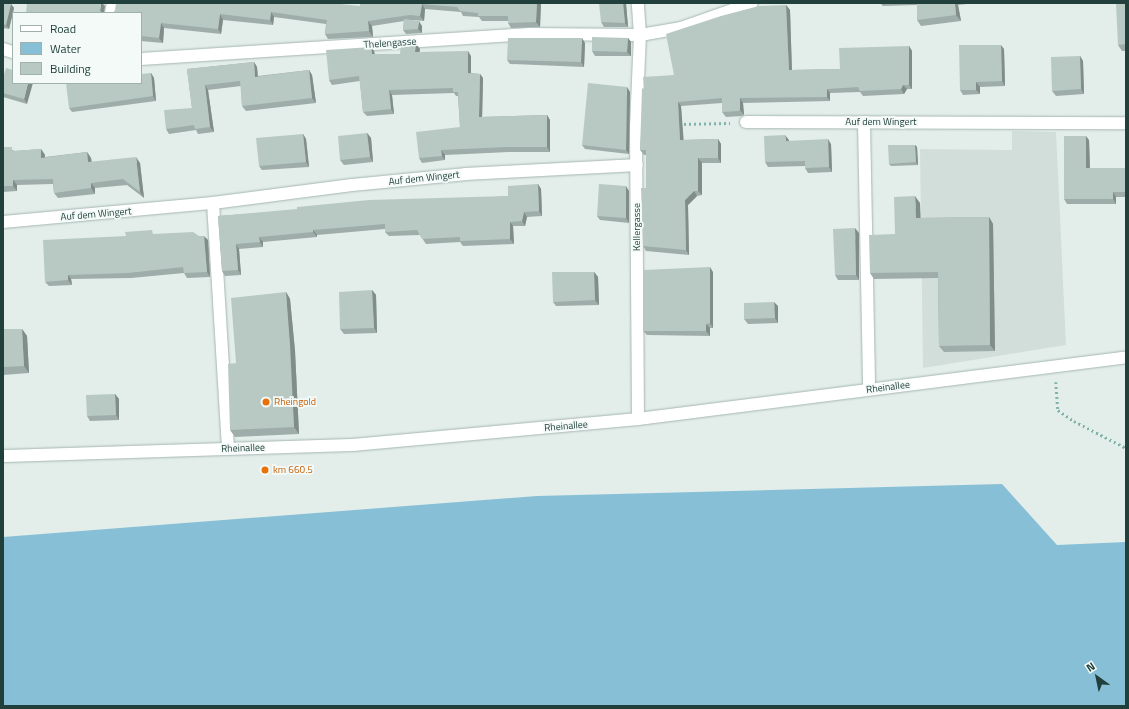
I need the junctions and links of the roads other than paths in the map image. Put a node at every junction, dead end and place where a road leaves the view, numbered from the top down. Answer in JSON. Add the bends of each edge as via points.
{"nodes":[{"id":1,"x":638,"y":3,"type":"edge"},
{"id":2,"x":752,"y":3,"type":"edge"},
{"id":3,"x":640,"y":35,"type":"junction"},
{"id":4,"x":142,"y":59,"type":"edge"},
{"id":5,"x":746,"y":122,"type":"road end"},
{"id":6,"x":864,"y":122,"type":"junction"},
{"id":7,"x":1126,"y":123,"type":"edge"},
{"id":8,"x":637,"y":165,"type":"junction"},
{"id":9,"x":213,"y":203,"type":"junction"},
{"id":10,"x":3,"y":222,"type":"edge"},
{"id":11,"x":1126,"y":357,"type":"edge"},
{"id":12,"x":869,"y":389,"type":"junction"},
{"id":13,"x":638,"y":419,"type":"junction"},
{"id":14,"x":228,"y":448,"type":"junction"},
{"id":15,"x":3,"y":456,"type":"edge"}],
"edges":[{"from":1,"to":3,"type":"street","name":"Kellergasse"},
{"from":2,"to":3,"type":"street","name":"Thelengasse","via":[[682,28]]},
{"from":3,"to":4,"type":"street","name":"Thelengasse","via":[[529,34]]},
{"from":3,"to":8,"type":"street","name":"Kellergasse"},
{"from":5,"to":6,"type":"street","name":"Auf dem Wingert"},
{"from":6,"to":7,"type":"street","name":"Auf dem Wingert"},
{"from":6,"to":12,"type":"street"},
{"from":8,"to":9,"type":"street","name":"Auf dem Wingert","via":[[466,174],[352,185]]},
{"from":8,"to":13,"type":"street","name":"Kellergasse"},
{"from":9,"to":10,"type":"street","name":"Auf dem Wingert"},
{"from":9,"to":14,"type":"street"},
{"from":11,"to":12,"type":"street","name":"Rheinallee"},
{"from":12,"to":13,"type":"street","name":"Rheinallee"},
{"from":13,"to":14,"type":"street","name":"Rheinallee","via":[[353,445]]},
{"from":14,"to":15,"type":"street","name":"Rheinallee"}]}
